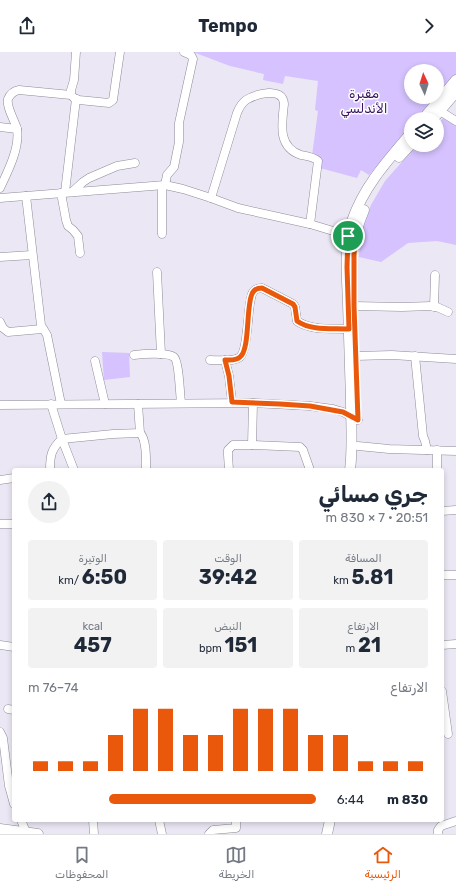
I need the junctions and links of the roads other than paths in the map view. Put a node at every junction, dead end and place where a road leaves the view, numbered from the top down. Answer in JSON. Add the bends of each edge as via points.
{"nodes":[{"id":1,"x":76,"y":52,"type":"edge"},
{"id":2,"x":120,"y":52,"type":"edge"},
{"id":3,"x":184,"y":52,"type":"edge"},
{"id":4,"x":456,"y":80,"type":"edge"},
{"id":5,"x":456,"y":92,"type":"edge"},
{"id":6,"x":74,"y":97,"type":"junction"},
{"id":7,"x":429,"y":112,"type":"edge"},
{"id":8,"x":439,"y":112,"type":"edge"},
{"id":9,"x":444,"y":117,"type":"edge"},
{"id":10,"x":456,"y":121,"type":"edge"},
{"id":11,"x":0,"y":127,"type":"edge"},
{"id":12,"x":16,"y":129,"type":"junction"},
{"id":13,"x":404,"y":143,"type":"edge"},
{"id":14,"x":404,"y":150,"type":"edge"},
{"id":15,"x":390,"y":163,"type":"junction"},
{"id":16,"x":135,"y":164,"type":"dead end"},
{"id":17,"x":164,"y":185,"type":"junction"},
{"id":18,"x":0,"y":188,"type":"edge"},
{"id":19,"x":66,"y":192,"type":"junction"},
{"id":20,"x":26,"y":196,"type":"junction"},
{"id":21,"x":0,"y":198,"type":"edge"},
{"id":22,"x":211,"y":198,"type":"junction"},
{"id":23,"x":310,"y":224,"type":"junction"},
{"id":24,"x":162,"y":234,"type":"dead end"},
{"id":25,"x":352,"y":237,"type":"junction"},
{"id":26,"x":80,"y":253,"type":"dead end"},
{"id":27,"x":32,"y":255,"type":"junction"},
{"id":28,"x":0,"y":256,"type":"edge"},
{"id":29,"x":157,"y":272,"type":"dead end"},
{"id":30,"x":435,"y":275,"type":"dead end"},
{"id":31,"x":354,"y":306,"type":"junction"},
{"id":32,"x":434,"y":307,"type":"junction"},
{"id":33,"x":448,"y":312,"type":"dead end"},
{"id":34,"x":0,"y":322,"type":"edge"},
{"id":35,"x":42,"y":329,"type":"junction"},
{"id":36,"x":349,"y":329,"type":"junction"},
{"id":37,"x":161,"y":354,"type":"junction"},
{"id":38,"x":134,"y":355,"type":"dead end"},
{"id":39,"x":356,"y":356,"type":"junction"},
{"id":40,"x":415,"y":356,"type":"junction"},
{"id":41,"x":210,"y":360,"type":"dead end"},
{"id":42,"x":225,"y":360,"type":"junction"},
{"id":43,"x":456,"y":360,"type":"edge"},
{"id":44,"x":95,"y":361,"type":"dead end"},
{"id":45,"x":232,"y":402,"type":"junction"},
{"id":46,"x":253,"y":402,"type":"junction"},
{"id":47,"x":180,"y":403,"type":"junction"},
{"id":48,"x":51,"y":404,"type":"junction"},
{"id":49,"x":61,"y":404,"type":"junction"},
{"id":50,"x":105,"y":404,"type":"junction"},
{"id":51,"x":138,"y":404,"type":"junction"},
{"id":52,"x":0,"y":405,"type":"edge"},
{"id":53,"x":355,"y":418,"type":"junction"},
{"id":54,"x":140,"y":433,"type":"junction"},
{"id":55,"x":62,"y":439,"type":"junction"},
{"id":56,"x":252,"y":445,"type":"junction"},
{"id":57,"x":358,"y":446,"type":"junction"},
{"id":58,"x":427,"y":450,"type":"junction"},
{"id":59,"x":437,"y":450,"type":"junction"},
{"id":60,"x":456,"y":451,"type":"edge"},
{"id":61,"x":50,"y":468,"type":"edge"},
{"id":62,"x":73,"y":468,"type":"edge"},
{"id":63,"x":146,"y":468,"type":"edge"},
{"id":64,"x":229,"y":468,"type":"edge"},
{"id":65,"x":309,"y":468,"type":"edge"},
{"id":66,"x":350,"y":468,"type":"edge"},
{"id":67,"x":356,"y":468,"type":"edge"},
{"id":68,"x":437,"y":468,"type":"edge"},
{"id":69,"x":12,"y":478,"type":"edge"},
{"id":70,"x":0,"y":480,"type":"edge"},
{"id":71,"x":456,"y":510,"type":"edge"},
{"id":72,"x":444,"y":511,"type":"edge"},
{"id":73,"x":0,"y":524,"type":"edge"},
{"id":74,"x":12,"y":524,"type":"edge"},
{"id":75,"x":456,"y":575,"type":"edge"},
{"id":76,"x":444,"y":576,"type":"edge"},
{"id":77,"x":456,"y":644,"type":"edge"},
{"id":78,"x":0,"y":645,"type":"edge"},
{"id":79,"x":444,"y":645,"type":"edge"},
{"id":80,"x":12,"y":646,"type":"edge"},
{"id":81,"x":444,"y":720,"type":"edge"},
{"id":82,"x":0,"y":732,"type":"edge"},
{"id":83,"x":445,"y":734,"type":"edge"},
{"id":84,"x":456,"y":736,"type":"edge"},
{"id":85,"x":0,"y":785,"type":"edge"},
{"id":86,"x":9,"y":786,"type":"junction"},
{"id":87,"x":12,"y":797,"type":"edge"},
{"id":88,"x":456,"y":821,"type":"edge"},
{"id":89,"x":22,"y":822,"type":"edge"},
{"id":90,"x":93,"y":822,"type":"edge"},
{"id":91,"x":159,"y":822,"type":"edge"},
{"id":92,"x":236,"y":822,"type":"edge"},
{"id":93,"x":332,"y":822,"type":"edge"},
{"id":94,"x":333,"y":822,"type":"edge"},
{"id":95,"x":0,"y":829,"type":"edge"},
{"id":96,"x":26,"y":832,"type":"junction"},
{"id":97,"x":38,"y":834,"type":"edge"},
{"id":98,"x":94,"y":834,"type":"edge"},
{"id":99,"x":162,"y":834,"type":"edge"},
{"id":100,"x":209,"y":834,"type":"edge"},
{"id":101,"x":327,"y":834,"type":"edge"},
{"id":102,"x":334,"y":834,"type":"edge"},
{"id":103,"x":438,"y":834,"type":"edge"}],
"edges":[{"from":1,"to":6,"type":"street","via":[[71,90]]},
{"from":2,"to":6,"type":"street","via":[[112,101],[107,103]]},
{"from":3,"to":17,"type":"street","via":[[193,59],[179,122],[179,142],[174,167],[167,175]]},
{"from":4,"to":7,"type":"main road"},
{"from":5,"to":8,"type":"main road"},
{"from":6,"to":12,"type":"street","via":[[16,90],[10,95],[8,102]]},
{"from":6,"to":19,"type":"street"},
{"from":9,"to":10,"type":"street"},
{"from":11,"to":12,"type":"street"},
{"from":12,"to":18,"type":"street","via":[[14,153]]},
{"from":13,"to":15,"type":"main road"},
{"from":14,"to":15,"type":"main road"},
{"from":15,"to":25,"type":"main road","via":[[369,185],[362,198],[353,219]]},
{"from":16,"to":19,"type":"street","via":[[117,166],[89,178]]},
{"from":17,"to":19,"type":"street"},
{"from":17,"to":22,"type":"street"},
{"from":17,"to":24,"type":"street"},
{"from":19,"to":20,"type":"street"},
{"from":19,"to":26,"type":"street","via":[[66,220],[78,236]]},
{"from":20,"to":21,"type":"street"},
{"from":20,"to":27,"type":"street"},
{"from":22,"to":23,"type":"street","via":[[238,208]]},
{"from":22,"to":23,"type":"street","via":[[240,106],[257,95],[276,93],[284,100],[282,130],[286,143],[296,153],[318,161]]},
{"from":23,"to":25,"type":"street"},
{"from":25,"to":31,"type":"main road"},
{"from":25,"to":36,"type":"main road","via":[[347,267]]},
{"from":27,"to":28,"type":"street"},
{"from":27,"to":35,"type":"street"},
{"from":29,"to":37,"type":"street"},
{"from":30,"to":32,"type":"street"},
{"from":31,"to":32,"type":"street"},
{"from":31,"to":39,"type":"main road"},
{"from":32,"to":33,"type":"street"},
{"from":34,"to":35,"type":"street","via":[[8,332]]},
{"from":35,"to":49,"type":"street","via":[[47,335]]},
{"from":36,"to":42,"type":"street","via":[[305,326],[297,321],[293,304],[258,288],[252,294],[243,354],[237,359]]},
{"from":36,"to":53,"type":"main road"},
{"from":37,"to":38,"type":"street"},
{"from":37,"to":47,"type":"street","via":[[175,360]]},
{"from":39,"to":40,"type":"street"},
{"from":39,"to":53,"type":"main road"},
{"from":40,"to":43,"type":"street"},
{"from":40,"to":58,"type":"street","via":[[422,436]]},
{"from":41,"to":42,"type":"street"},
{"from":42,"to":45,"type":"street"},
{"from":44,"to":50,"type":"street"},
{"from":45,"to":46,"type":"street"},
{"from":45,"to":47,"type":"street"},
{"from":46,"to":53,"type":"street","via":[[310,406],[338,411]]},
{"from":46,"to":56,"type":"street"},
{"from":47,"to":51,"type":"street"},
{"from":48,"to":49,"type":"street"},
{"from":48,"to":52,"type":"street"},
{"from":48,"to":55,"type":"street"},
{"from":49,"to":50,"type":"street"},
{"from":50,"to":51,"type":"street"},
{"from":51,"to":54,"type":"street"},
{"from":53,"to":57,"type":"main road"},
{"from":53,"to":66,"type":"main road"},
{"from":54,"to":55,"type":"street"},
{"from":54,"to":63,"type":"street","via":[[143,436]]},
{"from":55,"to":61,"type":"street","via":[[52,450]]},
{"from":55,"to":62,"type":"street"},
{"from":56,"to":64,"type":"street","via":[[230,447]]},
{"from":56,"to":65,"type":"street","via":[[300,447]]},
{"from":57,"to":58,"type":"street","via":[[388,450]]},
{"from":57,"to":67,"type":"main road"},
{"from":58,"to":59,"type":"street"},
{"from":59,"to":60,"type":"street"},
{"from":59,"to":68,"type":"street"},
{"from":69,"to":70,"type":"street"},
{"from":71,"to":72,"type":"street"},
{"from":73,"to":74,"type":"street"},
{"from":75,"to":76,"type":"street"},
{"from":77,"to":79,"type":"street"},
{"from":78,"to":80,"type":"street"},
{"from":81,"to":83,"type":"street"},
{"from":82,"to":86,"type":"street"},
{"from":83,"to":84,"type":"street"},
{"from":85,"to":86,"type":"street"},
{"from":86,"to":87,"type":"street"},
{"from":88,"to":103,"type":"street","via":[[441,826]]},
{"from":89,"to":96,"type":"street"},
{"from":90,"to":98,"type":"street"},
{"from":91,"to":99,"type":"street"},
{"from":92,"to":100,"type":"street","via":[[236,828],[213,830]]},
{"from":93,"to":101,"type":"main road"},
{"from":94,"to":102,"type":"main road"},
{"from":95,"to":96,"type":"main road"},
{"from":96,"to":97,"type":"main road"}]}
